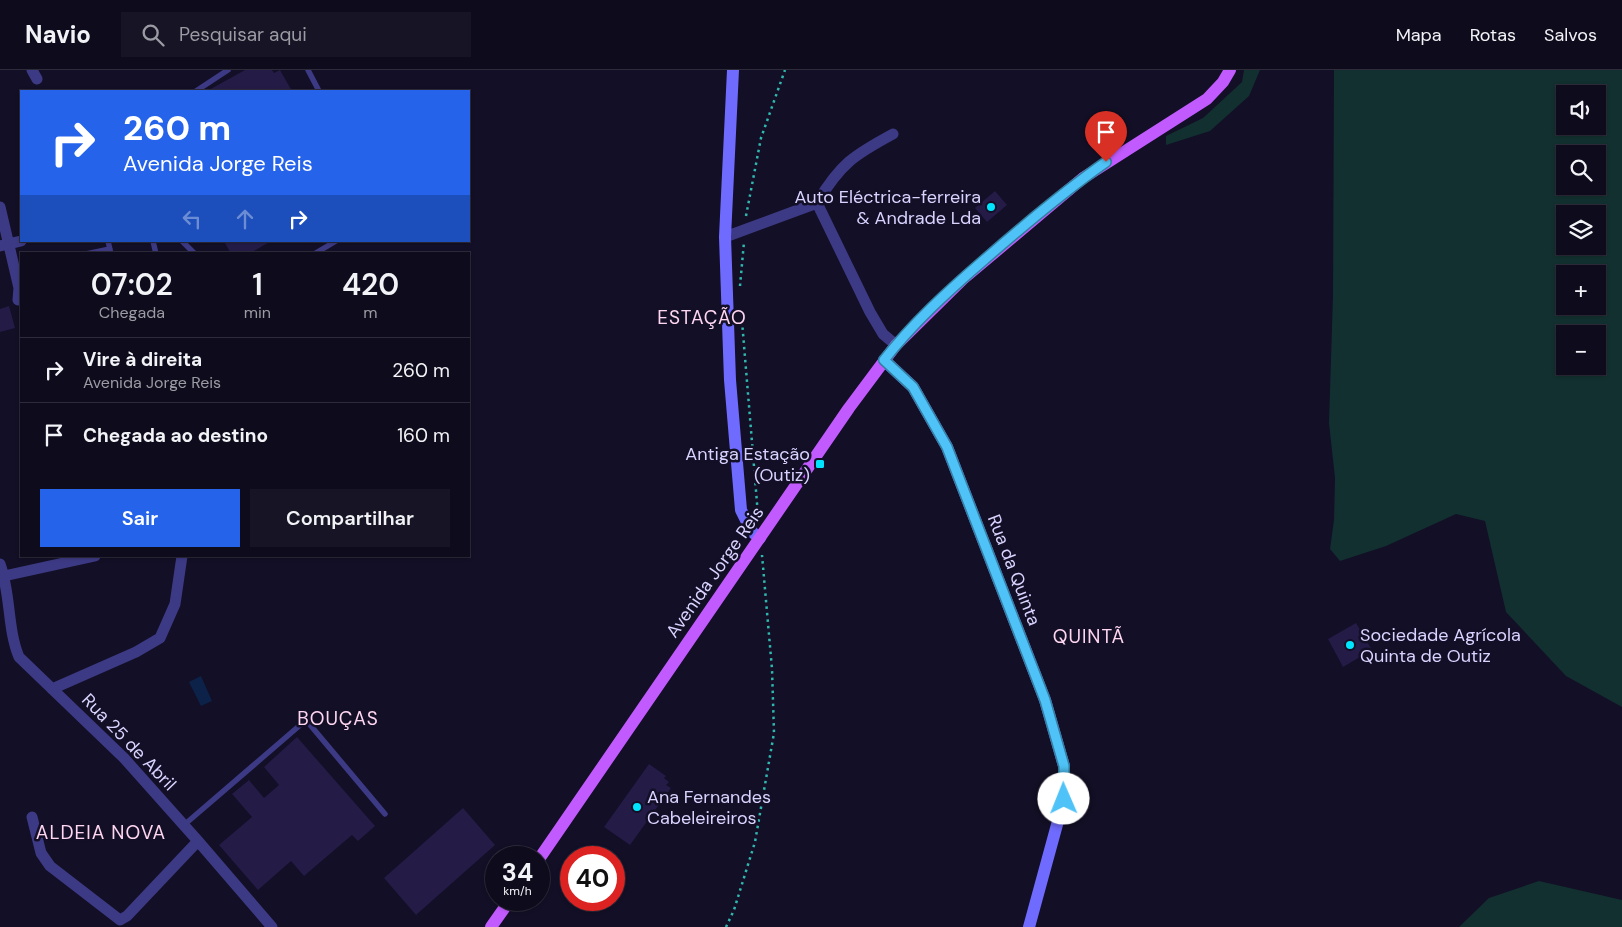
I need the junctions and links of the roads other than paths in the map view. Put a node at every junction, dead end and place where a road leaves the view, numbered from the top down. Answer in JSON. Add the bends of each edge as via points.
{"nodes":[{"id":1,"x":228,"y":70,"type":"edge"},
{"id":2,"x":308,"y":70,"type":"edge"},
{"id":3,"x":733,"y":70,"type":"edge"},
{"id":4,"x":1230,"y":70,"type":"edge"},
{"id":5,"x":198,"y":90,"type":"edge"},
{"id":6,"x":318,"y":90,"type":"edge"},
{"id":7,"x":893,"y":134,"type":"dead end"},
{"id":8,"x":817,"y":203,"type":"junction"},
{"id":9,"x":0,"y":207,"type":"edge"},
{"id":10,"x":725,"y":237,"type":"junction"},
{"id":11,"x":20,"y":241,"type":"edge"},
{"id":12,"x":183,"y":242,"type":"edge"},
{"id":13,"x":334,"y":242,"type":"edge"},
{"id":14,"x":4,"y":245,"type":"edge"},
{"id":15,"x":193,"y":252,"type":"edge"},
{"id":16,"x":317,"y":252,"type":"edge"},
{"id":17,"x":18,"y":300,"type":"dead end"},
{"id":18,"x":896,"y":345,"type":"junction"},
{"id":19,"x":884,"y":360,"type":"junction"},
{"id":20,"x":760,"y":538,"type":"junction"},
{"id":21,"x":90,"y":557,"type":"edge"},
{"id":22,"x":182,"y":557,"type":"edge"},
{"id":23,"x":0,"y":564,"type":"edge"},
{"id":24,"x":4,"y":576,"type":"junction"},
{"id":25,"x":52,"y":689,"type":"junction"},
{"id":26,"x":385,"y":814,"type":"dead end"},
{"id":27,"x":32,"y":816,"type":"dead end"},
{"id":28,"x":184,"y":825,"type":"junction"},
{"id":29,"x":198,"y":840,"type":"junction"},
{"id":30,"x":547,"y":846,"type":"edge"},
{"id":31,"x":503,"y":911,"type":"edge"},
{"id":32,"x":272,"y":927,"type":"edge"},
{"id":33,"x":492,"y":927,"type":"edge"},
{"id":34,"x":1029,"y":927,"type":"edge"}],
"edges":[{"from":1,"to":5,"type":"lane"},
{"from":2,"to":6,"type":"lane"},
{"from":3,"to":10,"type":"street"},
{"from":4,"to":18,"type":"main road","name":"Avenida Jorge Reis","via":[[1218,88],[1196,107],[1106,162],[1053,202],[946,294]]},
{"from":7,"to":8,"type":"street","via":[[857,153],[831,179]]},
{"from":8,"to":10,"type":"street"},
{"from":8,"to":18,"type":"street","via":[[874,319],[883,334]]},
{"from":9,"to":14,"type":"street"},
{"from":10,"to":20,"type":"street","via":[[730,380],[741,510],[752,532]]},
{"from":11,"to":14,"type":"street"},
{"from":12,"to":15,"type":"lane"},
{"from":13,"to":16,"type":"lane"},
{"from":14,"to":17,"type":"street","via":[[19,288]]},
{"from":18,"to":19,"type":"main road","name":"Avenida Jorge Reis"},
{"from":19,"to":20,"type":"main road","name":"Avenida Jorge Reis"},
{"from":19,"to":34,"type":"street","name":"Rua da Quinta","via":[[913,387],[947,447],[1045,700],[1064,766],[1064,799]]},
{"from":20,"to":30,"type":"main road","name":"Avenida Jorge Reis"},
{"from":21,"to":24,"type":"street"},
{"from":22,"to":25,"type":"street","via":[[175,604],[160,638]]},
{"from":23,"to":24,"type":"street","name":"Rua 25 de Abril"},
{"from":24,"to":25,"type":"street","name":"Rua 25 de Abril","via":[[14,645],[19,657]]},
{"from":25,"to":28,"type":"street","name":"Rua 25 de Abril","via":[[124,758]]},
{"from":26,"to":28,"type":"lane","via":[[306,720]]},
{"from":27,"to":29,"type":"street","via":[[40,853],[50,866],[120,920]]},
{"from":28,"to":29,"type":"street","name":"Rua 25 de Abril"},
{"from":29,"to":32,"type":"street","name":"Rua 25 de Abril"},
{"from":31,"to":33,"type":"main road"}]}
